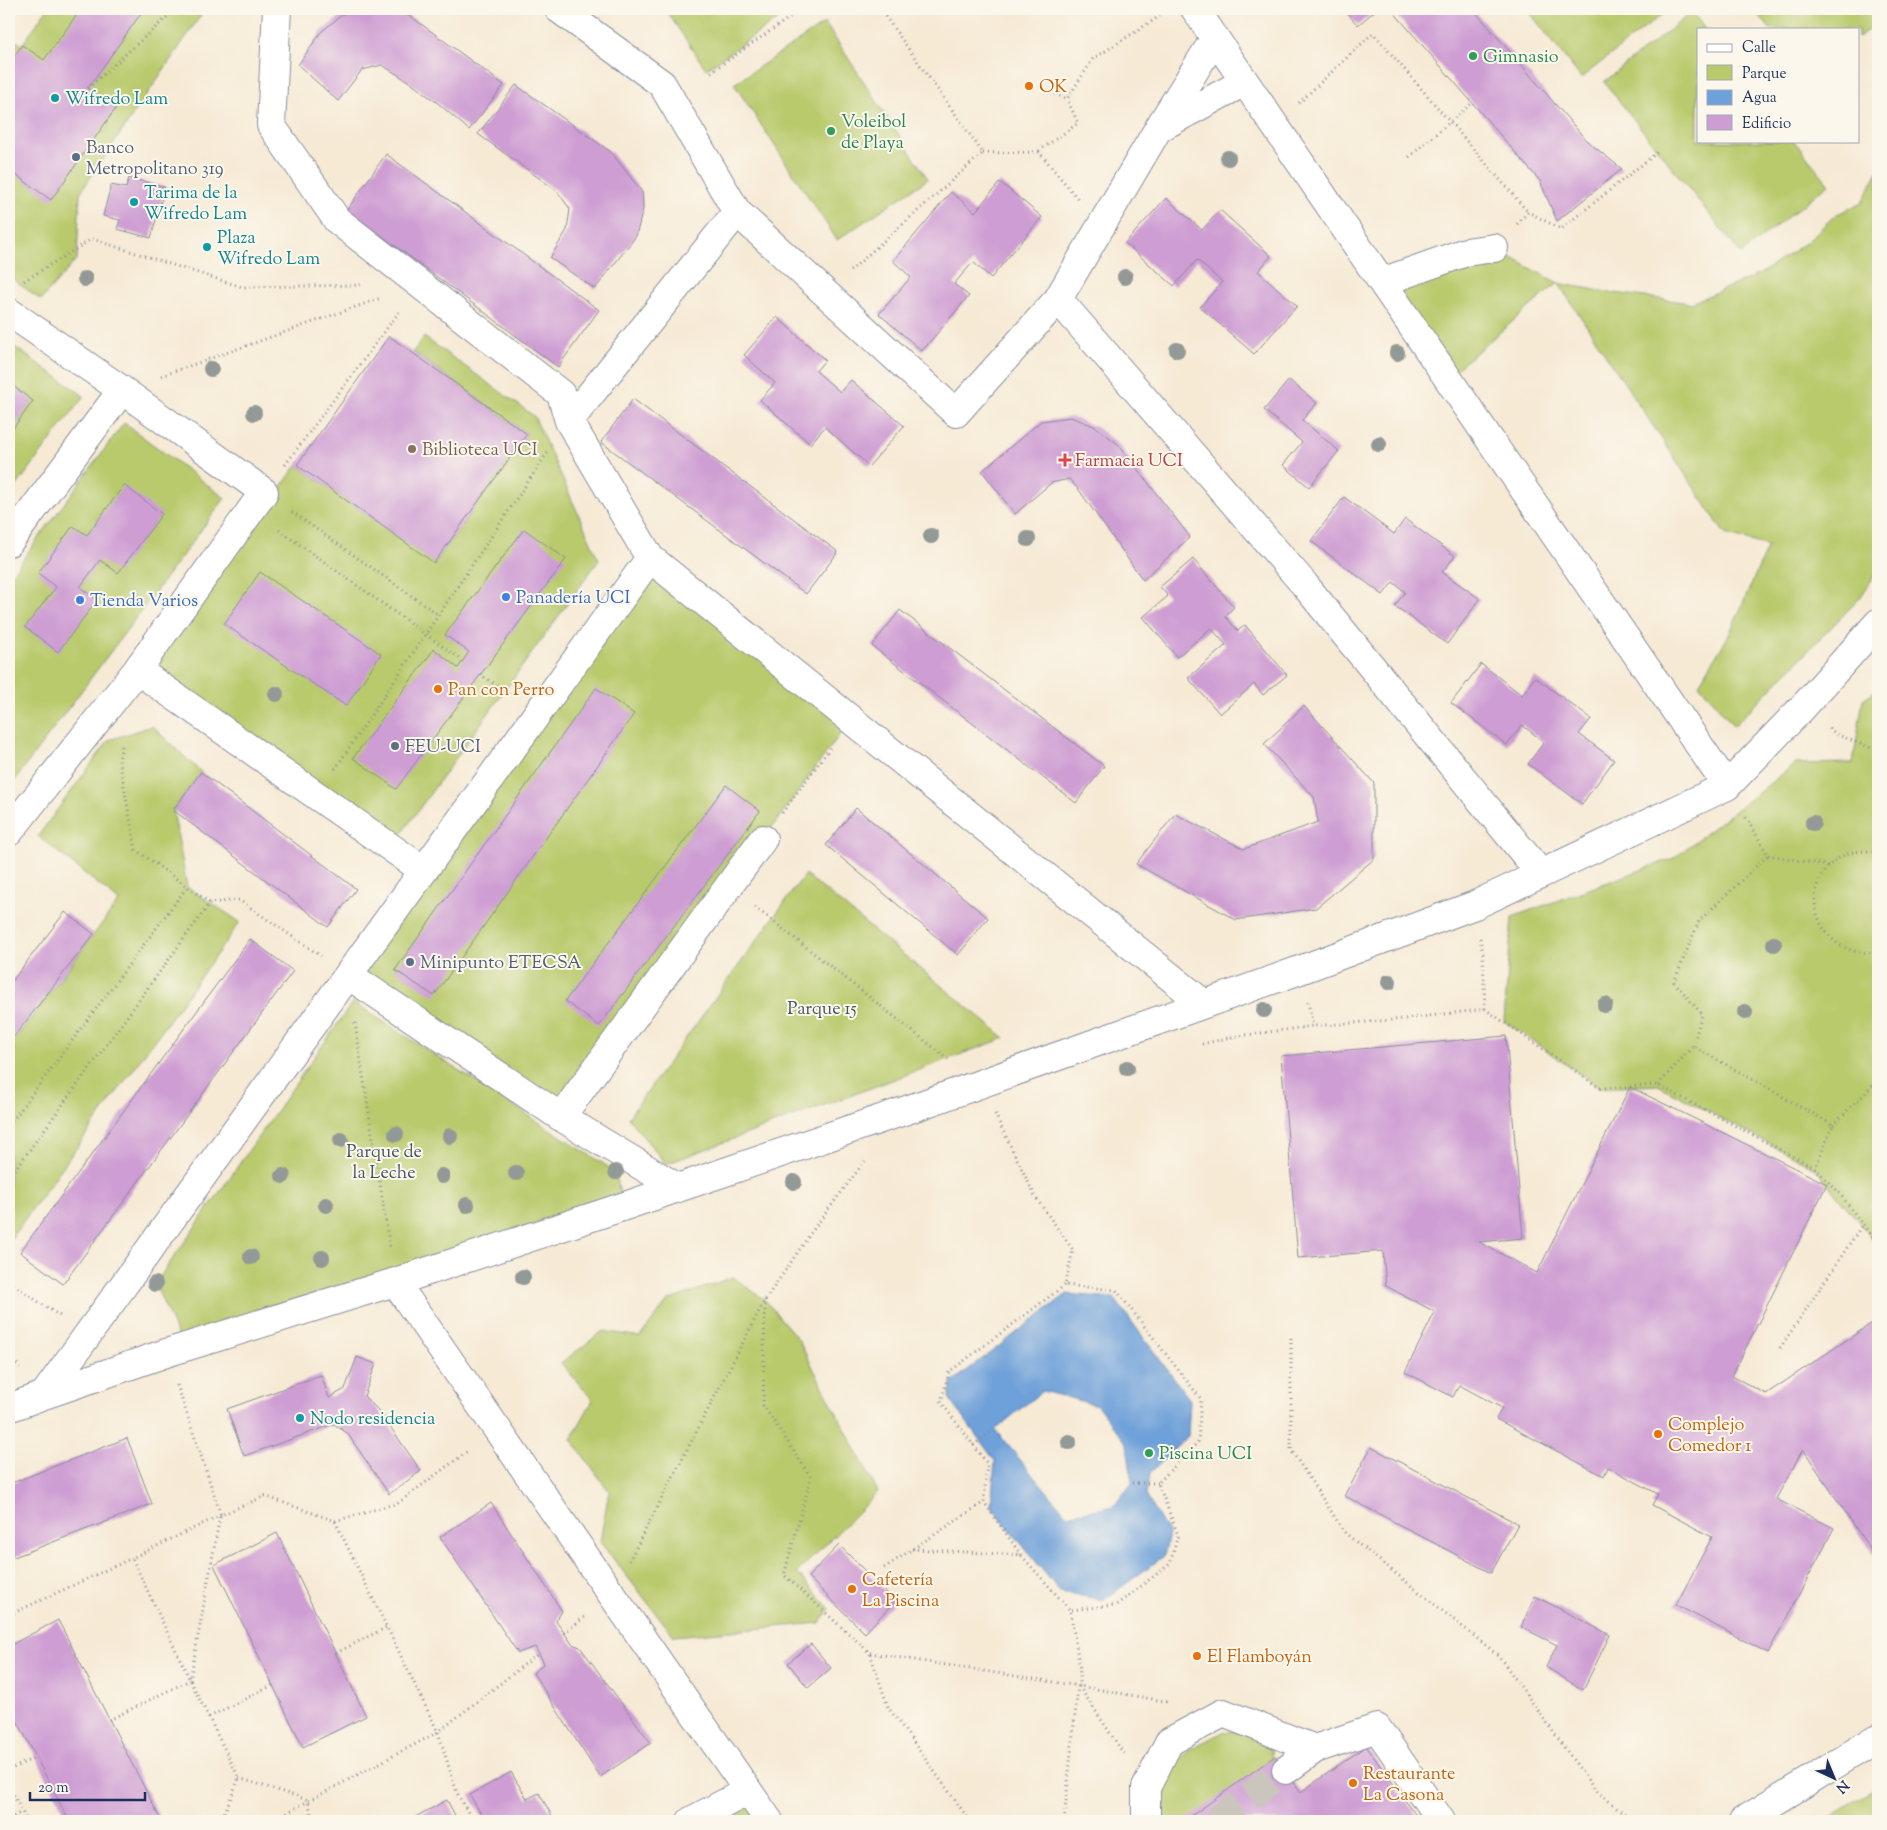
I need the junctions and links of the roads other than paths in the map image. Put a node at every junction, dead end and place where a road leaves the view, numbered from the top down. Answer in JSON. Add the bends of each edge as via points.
{"nodes":[{"id":1,"x":277,"y":9,"type":"edge"},
{"id":2,"x":560,"y":9,"type":"edge"},
{"id":3,"x":1195,"y":9,"type":"edge"},
{"id":4,"x":1215,"y":38,"type":"junction"},
{"id":5,"x":1244,"y":82,"type":"junction"},
{"id":6,"x":1158,"y":129,"type":"junction"},
{"id":7,"x":737,"y":212,"type":"junction"},
{"id":8,"x":1494,"y":248,"type":"road end"},
{"id":9,"x":1382,"y":282,"type":"junction"},
{"id":10,"x":1058,"y":299,"type":"junction"},
{"id":11,"x":9,"y":312,"type":"edge"},
{"id":12,"x":122,"y":390,"type":"junction"},
{"id":13,"x":569,"y":420,"type":"junction"},
{"id":14,"x":9,"y":542,"type":"edge"},
{"id":15,"x":650,"y":558,"type":"junction"},
{"id":16,"x":1878,"y":623,"type":"edge"},
{"id":17,"x":136,"y":670,"type":"junction"},
{"id":18,"x":1727,"y":786,"type":"junction"},
{"id":19,"x":9,"y":832,"type":"edge"},
{"id":20,"x":763,"y":840,"type":"road end"},
{"id":21,"x":423,"y":870,"type":"junction"},
{"id":22,"x":1541,"y":874,"type":"junction"},
{"id":23,"x":348,"y":975,"type":"junction"},
{"id":24,"x":1204,"y":1004,"type":"junction"},
{"id":25,"x":561,"y":1116,"type":"junction"},
{"id":26,"x":678,"y":1188,"type":"junction"},
{"id":27,"x":394,"y":1282,"type":"junction"},
{"id":28,"x":44,"y":1394,"type":"junction"},
{"id":29,"x":9,"y":1408,"type":"edge"},
{"id":30,"x":1878,"y":1738,"type":"edge"},
{"id":31,"x":1315,"y":1749,"type":"junction"},
{"id":32,"x":1286,"y":1770,"type":"tunnel mouth"},
{"id":33,"x":748,"y":1791,"type":"junction"},
{"id":34,"x":691,"y":1821,"type":"edge"},
{"id":35,"x":769,"y":1821,"type":"edge"},
{"id":36,"x":1146,"y":1821,"type":"edge"},
{"id":37,"x":1441,"y":1821,"type":"edge"},
{"id":38,"x":1743,"y":1821,"type":"edge"}],
"edges":[{"from":1,"to":13,"type":"street","via":[[271,125],[337,220],[561,394]]},
{"from":2,"to":7,"type":"street","via":[[662,84]]},
{"from":3,"to":4,"type":"street"},
{"from":4,"to":5,"type":"street"},
{"from":4,"to":6,"type":"street"},
{"from":5,"to":6,"type":"street"},
{"from":5,"to":9,"type":"street"},
{"from":6,"to":10,"type":"street"},
{"from":7,"to":10,"type":"street","via":[[956,413]]},
{"from":7,"to":13,"type":"street"},
{"from":8,"to":9,"type":"street","via":[[1466,252]]},
{"from":9,"to":18,"type":"street"},
{"from":10,"to":22,"type":"street","via":[[1304,584]]},
{"from":11,"to":12,"type":"street"},
{"from":12,"to":14,"type":"street"},
{"from":12,"to":17,"type":"street","via":[[258,501]]},
{"from":13,"to":15,"type":"street"},
{"from":15,"to":21,"type":"street"},
{"from":15,"to":24,"type":"street"},
{"from":16,"to":18,"type":"street"},
{"from":17,"to":19,"type":"street"},
{"from":17,"to":21,"type":"street"},
{"from":18,"to":22,"type":"street"},
{"from":20,"to":25,"type":"street"},
{"from":21,"to":23,"type":"street"},
{"from":22,"to":24,"type":"street","via":[[1475,905]]},
{"from":23,"to":25,"type":"street"},
{"from":23,"to":28,"type":"street"},
{"from":24,"to":26,"type":"street"},
{"from":25,"to":26,"type":"street"},
{"from":26,"to":27,"type":"street"},
{"from":27,"to":28,"type":"street"},
{"from":27,"to":33,"type":"street"},
{"from":28,"to":29,"type":"street"},
{"from":30,"to":38,"type":"street"},
{"from":31,"to":32,"type":"street"},
{"from":31,"to":36,"type":"street","via":[[1223,1712],[1169,1742],[1146,1788]]},
{"from":31,"to":37,"type":"street","via":[[1377,1728]]},
{"from":33,"to":34,"type":"street"},
{"from":33,"to":35,"type":"street"}]}
